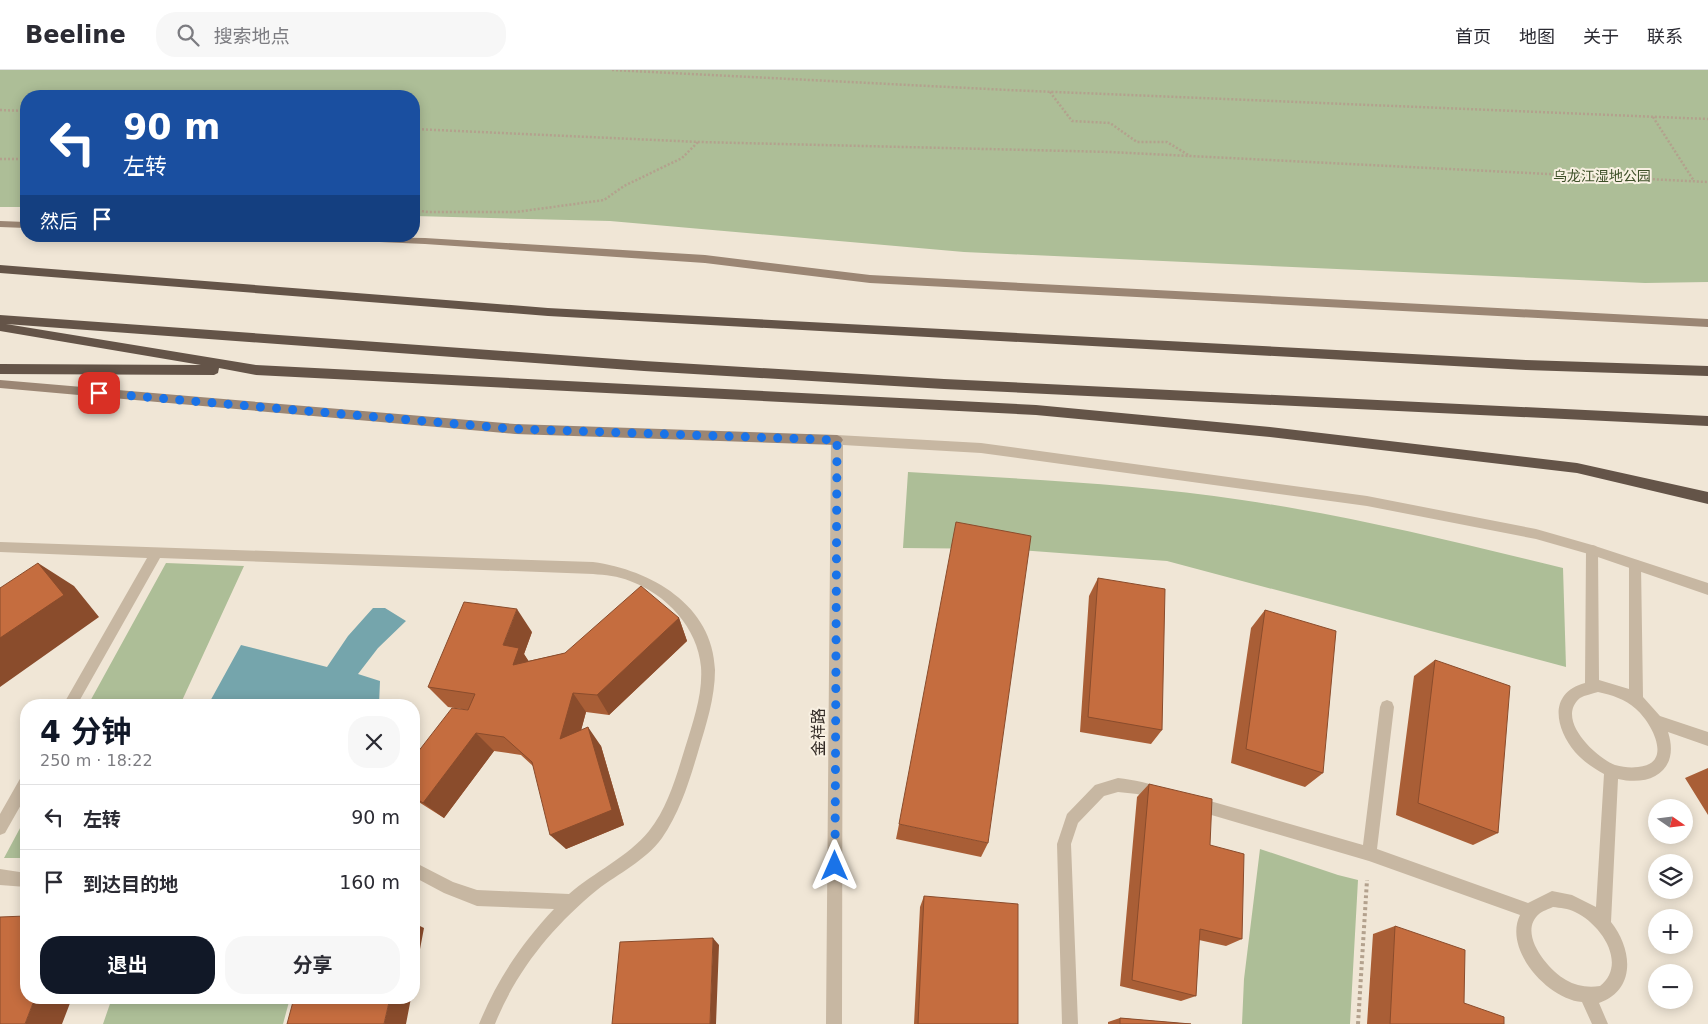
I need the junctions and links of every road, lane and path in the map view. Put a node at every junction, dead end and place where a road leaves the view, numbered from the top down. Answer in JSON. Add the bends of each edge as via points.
{"nodes":[{"id":1,"x":612,"y":70,"type":"edge"},
{"id":2,"x":1050,"y":92,"type":"junction"},
{"id":3,"x":0,"y":110,"type":"edge"},
{"id":4,"x":20,"y":111,"type":"edge"},
{"id":5,"x":1652,"y":116,"type":"junction"},
{"id":6,"x":1708,"y":119,"type":"edge"},
{"id":7,"x":420,"y":129,"type":"edge"},
{"id":8,"x":699,"y":142,"type":"junction"},
{"id":9,"x":1191,"y":156,"type":"junction"},
{"id":10,"x":0,"y":159,"type":"edge"},
{"id":11,"x":20,"y":159,"type":"edge"},
{"id":12,"x":1694,"y":181,"type":"junction"},
{"id":13,"x":1708,"y":182,"type":"edge"},
{"id":14,"x":420,"y":211,"type":"edge"},
{"id":15,"x":0,"y":224,"type":"edge"},
{"id":16,"x":20,"y":225,"type":"edge"},
{"id":17,"x":420,"y":241,"type":"edge"},
{"id":18,"x":0,"y":269,"type":"edge"},
{"id":19,"x":0,"y":319,"type":"edge"},
{"id":20,"x":1708,"y":323,"type":"edge"},
{"id":21,"x":0,"y":327,"type":"edge"},
{"id":22,"x":0,"y":368,"type":"edge"},
{"id":23,"x":256,"y":370,"type":"junction"},
{"id":24,"x":1708,"y":371,"type":"edge"},
{"id":25,"x":0,"y":384,"type":"edge"},
{"id":26,"x":1708,"y":421,"type":"edge"},
{"id":27,"x":837,"y":440,"type":"junction"},
{"id":28,"x":1708,"y":498,"type":"edge"},
{"id":29,"x":0,"y":547,"type":"edge"},
{"id":30,"x":1592,"y":550,"type":"junction"},
{"id":31,"x":156,"y":553,"type":"junction"},
{"id":32,"x":1635,"y":565,"type":"junction"},
{"id":33,"x":1708,"y":589,"type":"edge"},
{"id":34,"x":1592,"y":686,"type":"junction"},
{"id":35,"x":73,"y":699,"type":"edge"},
{"id":36,"x":1636,"y":700,"type":"junction"},
{"id":37,"x":1387,"y":707,"type":"dead end"},
{"id":38,"x":1656,"y":721,"type":"junction"},
{"id":39,"x":1708,"y":740,"type":"edge"},
{"id":40,"x":1612,"y":771,"type":"junction"},
{"id":41,"x":20,"y":793,"type":"edge"},
{"id":42,"x":0,"y":828,"type":"edge"},
{"id":43,"x":1369,"y":854,"type":"junction"},
{"id":44,"x":420,"y":872,"type":"edge"},
{"id":45,"x":0,"y":877,"type":"edge"},
{"id":46,"x":20,"y":879,"type":"edge"},
{"id":47,"x":570,"y":902,"type":"junction"},
{"id":48,"x":1529,"y":911,"type":"junction"},
{"id":49,"x":1603,"y":924,"type":"junction"},
{"id":50,"x":1588,"y":996,"type":"junction"},
{"id":51,"x":487,"y":1024,"type":"edge"},
{"id":52,"x":834,"y":1024,"type":"edge"},
{"id":53,"x":1070,"y":1024,"type":"edge"},
{"id":54,"x":1358,"y":1024,"type":"edge"},
{"id":55,"x":1600,"y":1024,"type":"edge"}],
"edges":[{"from":1,"to":2,"type":"path"},
{"from":2,"to":5,"type":"path"},
{"from":2,"to":9,"type":"path","via":[[1072,121],[1110,123],[1137,142],[1167,142]]},
{"from":3,"to":4,"type":"path"},
{"from":5,"to":6,"type":"path"},
{"from":5,"to":12,"type":"path"},
{"from":7,"to":8,"type":"path"},
{"from":8,"to":9,"type":"path"},
{"from":8,"to":14,"type":"path","via":[[682,158],[624,186],[604,200],[516,212]]},
{"from":9,"to":12,"type":"path"},
{"from":10,"to":11,"type":"path"},
{"from":12,"to":13,"type":"path"},
{"from":15,"to":16,"type":"main road"},
{"from":17,"to":20,"type":"main road","via":[[705,259],[870,279]]},
{"from":18,"to":24,"type":"highway","via":[[548,312],[1526,365]]},
{"from":19,"to":26,"type":"highway","via":[[644,366],[944,384]]},
{"from":21,"to":23,"type":"highway"},
{"from":22,"to":23,"type":"highway"},
{"from":23,"to":28,"type":"highway","via":[[1036,410],[1270,432],[1577,468]]},
{"from":25,"to":27,"type":"main road","via":[[515,429]]},
{"from":27,"to":30,"type":"street","via":[[981,448],[1288,489],[1536,534]]},
{"from":27,"to":52,"type":"street","name":"金祥路"},
{"from":29,"to":31,"type":"street"},
{"from":30,"to":32,"type":"street"},
{"from":30,"to":34,"type":"street"},
{"from":31,"to":35,"type":"street"},
{"from":31,"to":47,"type":"street","via":[[593,568],[640,579],[662,592],[699,631],[708,668],[707,695],[681,788],[654,836],[634,855]]},
{"from":32,"to":33,"type":"street"},
{"from":32,"to":36,"type":"street"},
{"from":34,"to":36,"type":"street","via":[[1615,689]]},
{"from":34,"to":40,"type":"street","via":[[1572,694],[1566,705],[1565,719],[1580,749]]},
{"from":36,"to":38,"type":"street"},
{"from":37,"to":43,"type":"street"},
{"from":38,"to":39,"type":"street"},
{"from":38,"to":40,"type":"street","via":[[1666,749],[1655,770],[1635,775]]},
{"from":40,"to":49,"type":"street"},
{"from":41,"to":42,"type":"street"},
{"from":43,"to":48,"type":"street"},
{"from":43,"to":53,"type":"street","via":[[1137,787],[1118,785],[1100,790],[1072,819],[1064,844]]},
{"from":43,"to":54,"type":"path"},
{"from":44,"to":47,"type":"street","via":[[477,898]]},
{"from":45,"to":46,"type":"street"},
{"from":47,"to":51,"type":"street","via":[[525,956],[504,988]]},
{"from":48,"to":49,"type":"street","via":[[1545,900],[1567,900],[1584,908]]},
{"from":48,"to":50,"type":"street","via":[[1524,924],[1524,940],[1530,956],[1556,985],[1573,994]]},
{"from":49,"to":50,"type":"street","via":[[1617,947],[1619,976],[1602,994]]},
{"from":50,"to":55,"type":"street"}]}
